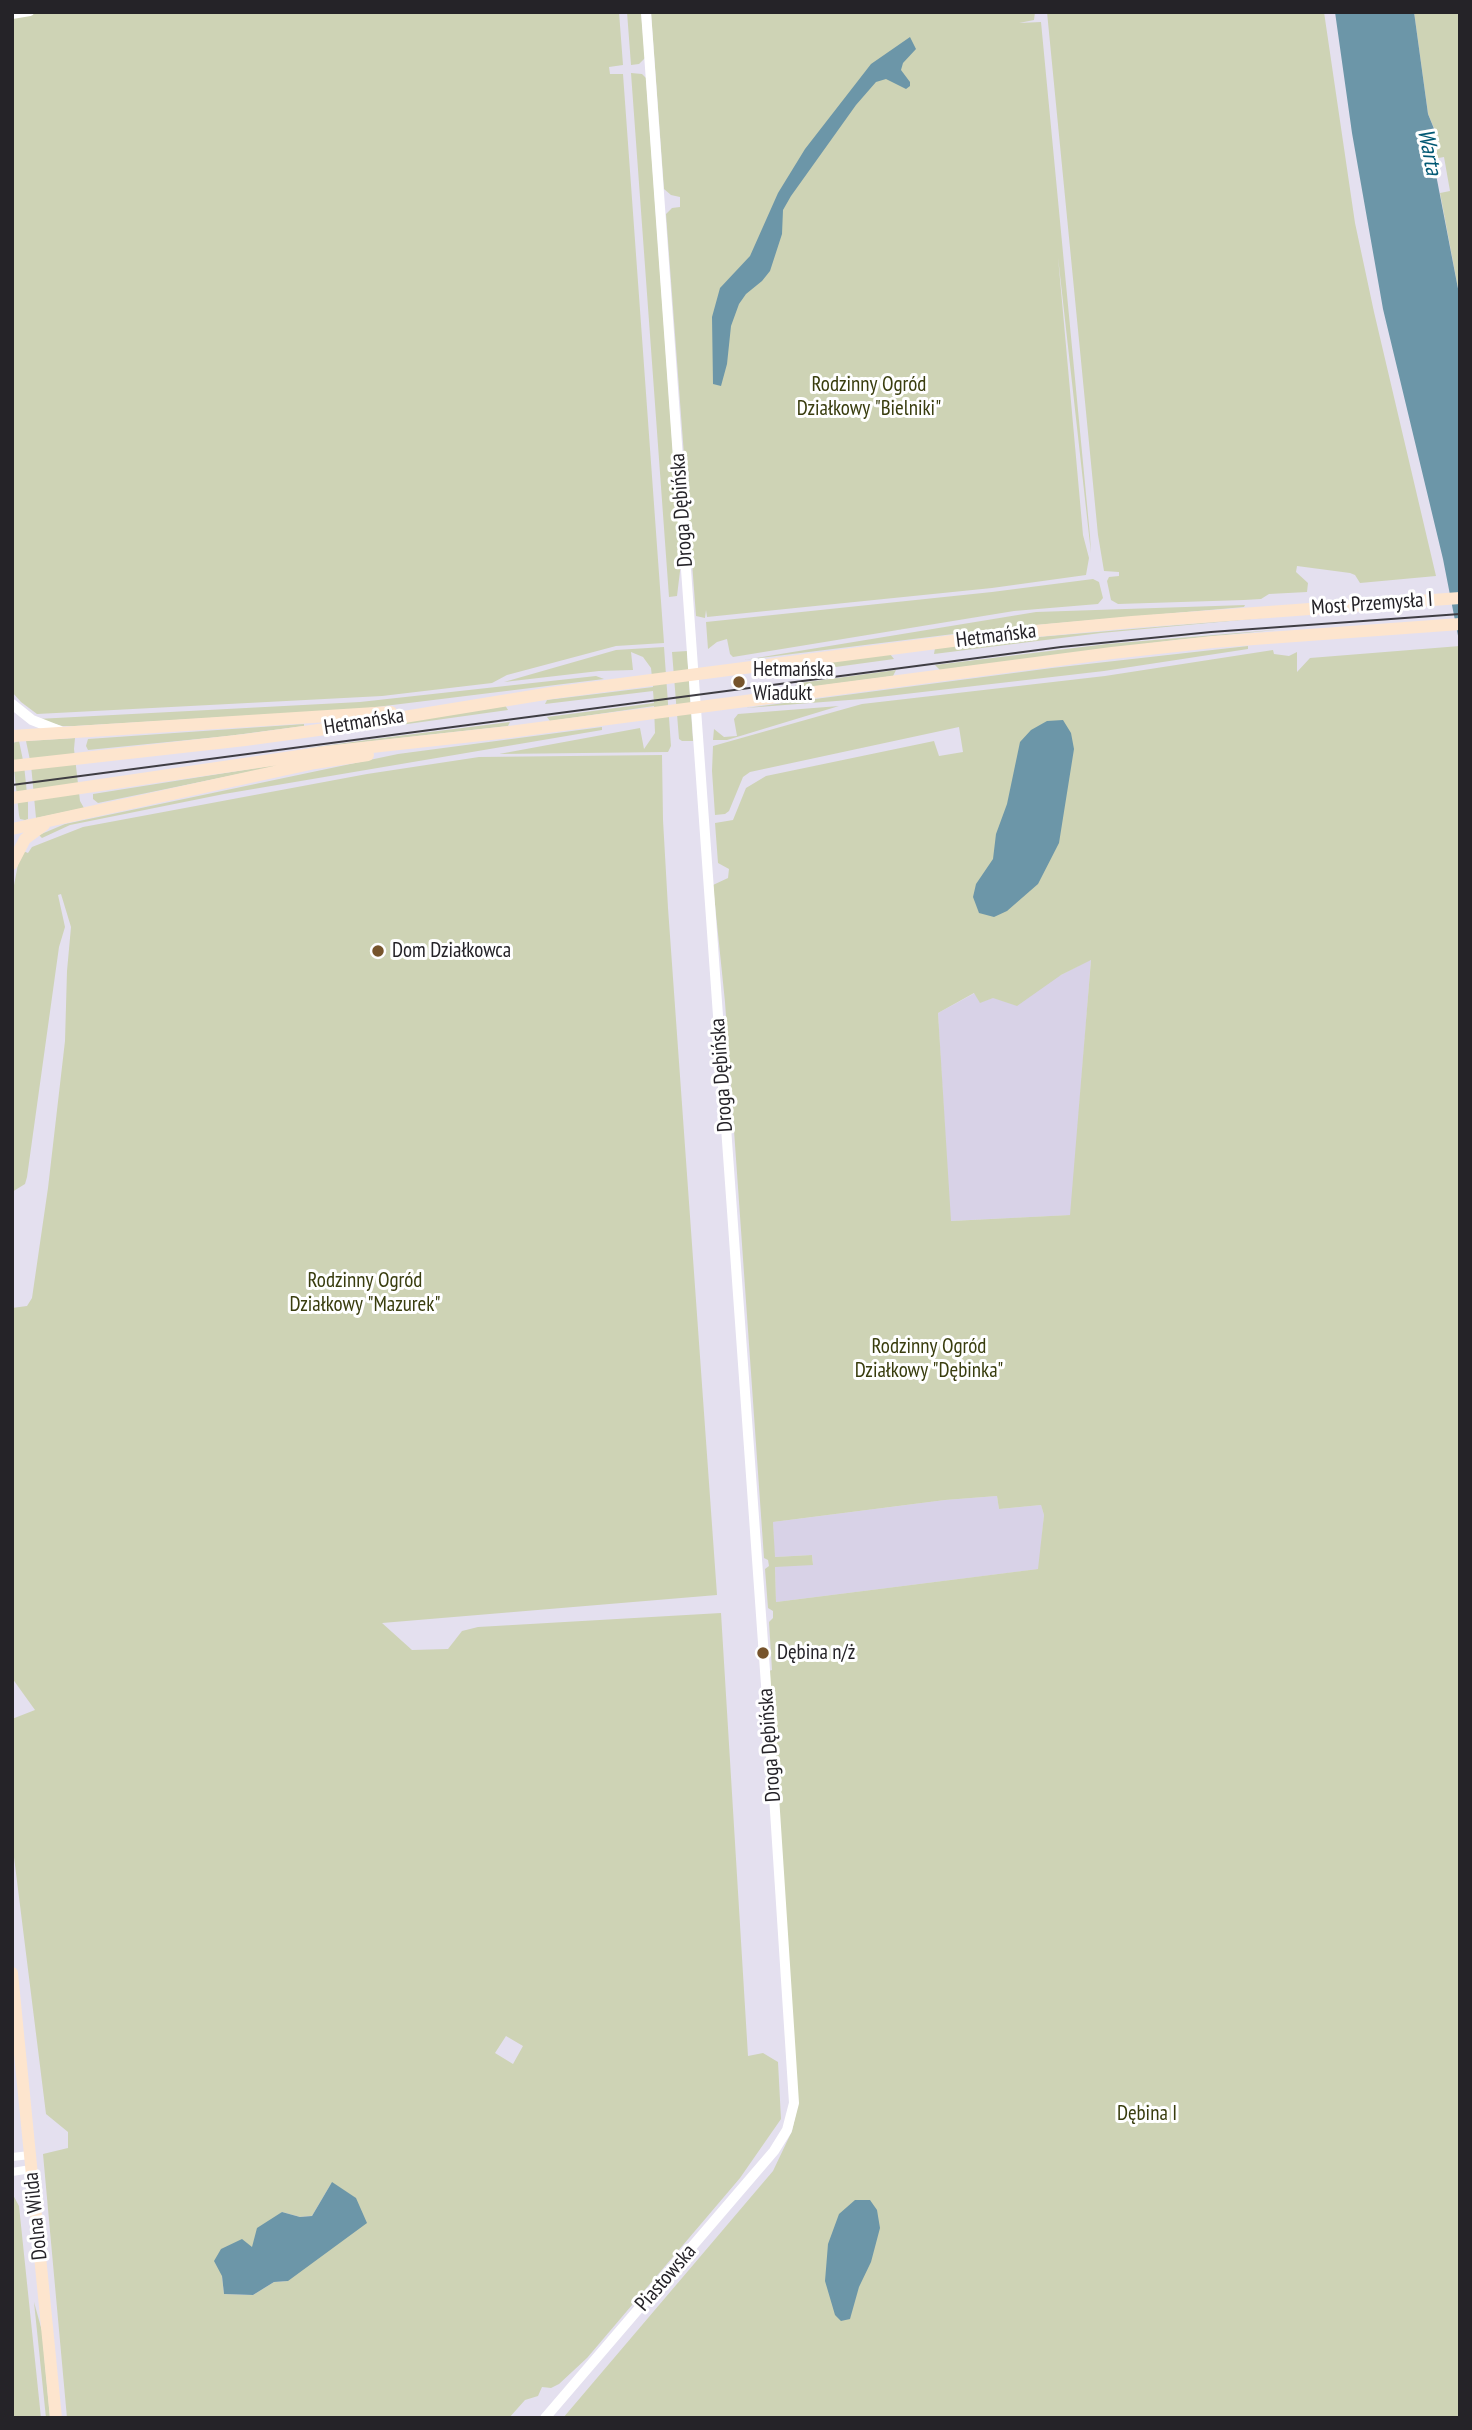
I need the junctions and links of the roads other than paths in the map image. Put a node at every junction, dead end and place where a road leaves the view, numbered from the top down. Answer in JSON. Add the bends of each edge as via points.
{"nodes":[{"id":1,"x":30,"y":12,"type":"edge"},
{"id":2,"x":646,"y":12,"type":"edge"},
{"id":3,"x":12,"y":15,"type":"edge"},
{"id":4,"x":1460,"y":598,"type":"edge"},
{"id":5,"x":1283,"y":611,"type":"joint"},
{"id":6,"x":1460,"y":624,"type":"edge"},
{"id":7,"x":1285,"y":636,"type":"joint"},
{"id":8,"x":12,"y":704,"type":"edge"},
{"id":9,"x":437,"y":710,"type":"junction"},
{"id":10,"x":69,"y":732,"type":"junction"},
{"id":11,"x":12,"y":736,"type":"edge"},
{"id":12,"x":414,"y":743,"type":"junction"},
{"id":13,"x":12,"y":766,"type":"edge"},
{"id":14,"x":12,"y":799,"type":"edge"},
{"id":15,"x":59,"y":819,"type":"junction"},
{"id":16,"x":12,"y":829,"type":"edge"},
{"id":17,"x":12,"y":864,"type":"edge"},
{"id":18,"x":12,"y":1973,"type":"edge"},
{"id":19,"x":784,"y":2137,"type":"joint"},
{"id":20,"x":30,"y":2154,"type":"junction"},
{"id":21,"x":12,"y":2157,"type":"edge"},
{"id":22,"x":32,"y":2169,"type":"junction"},
{"id":23,"x":12,"y":2172,"type":"edge"},
{"id":24,"x":56,"y":2418,"type":"edge"},
{"id":25,"x":545,"y":2418,"type":"edge"}],
"edges":[{"from":1,"to":3,"type":"street"},
{"from":2,"to":19,"type":"street","name":"Droga Dębińska","via":[[794,2092]]},
{"from":4,"to":5,"type":"main road","name":"Most Przemysła I"},
{"from":5,"to":9,"type":"main road","name":"Hetmańska","via":[[1046,630]]},
{"from":6,"to":7,"type":"main road","name":"Most Przemysła I"},
{"from":7,"to":12,"type":"main road","name":"Hetmańska","via":[[1112,653]]},
{"from":8,"to":10,"type":"street","via":[[39,724]]},
{"from":9,"to":10,"type":"main road"},
{"from":9,"to":13,"type":"main road","name":"Hetmańska","via":[[245,740]]},
{"from":10,"to":11,"type":"main road"},
{"from":12,"to":14,"type":"main road","name":"Hetmańska","via":[[256,761]]},
{"from":12,"to":15,"type":"main road"},
{"from":15,"to":16,"type":"main road"},
{"from":15,"to":17,"type":"main road","via":[[29,834]]},
{"from":18,"to":20,"type":"main road","name":"Dolna Wilda"},
{"from":19,"to":25,"type":"street","name":"Piastowska"},
{"from":20,"to":21,"type":"street"},
{"from":20,"to":22,"type":"main road","name":"Dolna Wilda"},
{"from":22,"to":23,"type":"street"},
{"from":22,"to":24,"type":"main road","name":"Dolna Wilda"}]}
